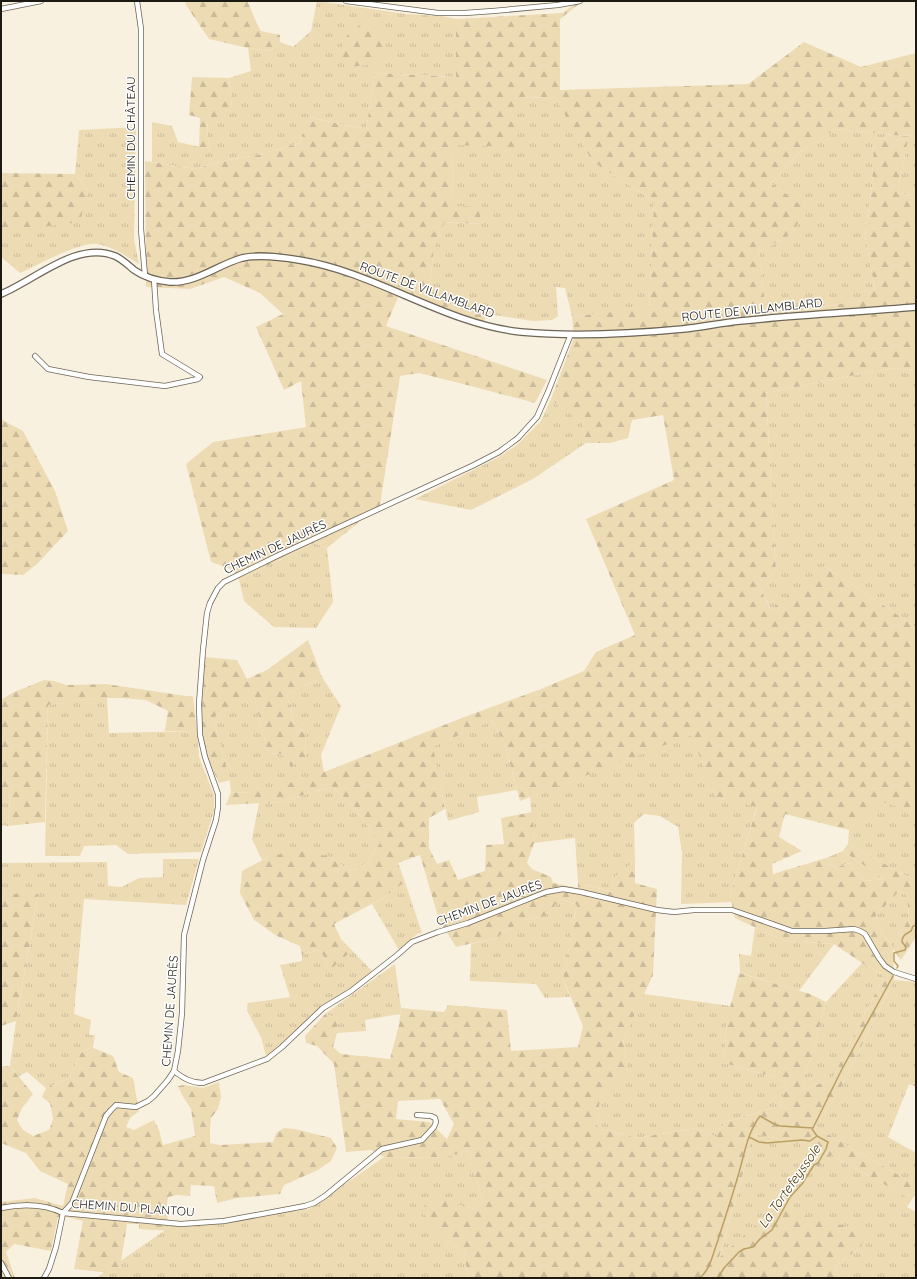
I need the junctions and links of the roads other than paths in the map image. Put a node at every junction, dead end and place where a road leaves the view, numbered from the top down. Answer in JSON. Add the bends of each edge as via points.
{"nodes":[{"id":1,"x":41,"y":1,"type":"edge"},
{"id":2,"x":137,"y":1,"type":"edge"},
{"id":3,"x":346,"y":1,"type":"edge"},
{"id":4,"x":580,"y":1,"type":"edge"},
{"id":5,"x":1,"y":9,"type":"edge"},
{"id":6,"x":145,"y":276,"type":"junction"},
{"id":7,"x":154,"y":279,"type":"junction"},
{"id":8,"x":1,"y":294,"type":"edge"},
{"id":9,"x":916,"y":307,"type":"edge"},
{"id":10,"x":571,"y":334,"type":"junction"},
{"id":11,"x":35,"y":356,"type":"dead end"},
{"id":12,"x":916,"y":979,"type":"edge"},
{"id":13,"x":174,"y":1071,"type":"junction"},
{"id":14,"x":417,"y":1115,"type":"dead end"},
{"id":15,"x":1,"y":1208,"type":"edge"},
{"id":16,"x":63,"y":1214,"type":"junction"},
{"id":17,"x":1,"y":1263,"type":"edge"},
{"id":18,"x":9,"y":1278,"type":"edge"},
{"id":19,"x":44,"y":1278,"type":"edge"}],
"edges":[{"from":1,"to":5,"type":"street"},
{"from":2,"to":6,"type":"street","name":"CHEMIN DU CHÂTEAU","via":[[141,29],[141,229]]},
{"from":3,"to":4,"type":"street","via":[[438,13],[479,12]]},
{"from":6,"to":7,"type":"street","name":"ROUTE DE VILLAMBLARD"},
{"from":6,"to":8,"type":"street","name":"ROUTE DE VILLAMBLARD","via":[[114,255],[91,252],[53,266],[13,290]]},
{"from":7,"to":10,"type":"street","name":"ROUTE DE VILLAMBLARD","via":[[170,282],[184,280],[202,276],[244,258],[279,257],[349,273],[483,324],[518,331]]},
{"from":7,"to":11,"type":"street","via":[[162,354],[200,377],[198,379],[165,386],[89,377],[48,369]]},
{"from":9,"to":10,"type":"street","name":"ROUTE DE VILLAMBLARD","via":[[737,321],[685,329]]},
{"from":10,"to":13,"type":"street","name":"CHEMIN DE JAURÈS","via":[[537,417],[518,438],[499,452],[234,576],[224,582],[212,598],[206,622],[199,704],[200,735],[218,794],[218,807],[184,935],[181,1032]]},
{"from":12,"to":13,"type":"street","name":"CHEMIN DE JAURÈS","via":[[894,972],[885,966],[865,934],[860,931],[792,931],[732,910],[657,910],[563,889],[546,892],[468,924],[412,942],[351,991],[323,1008],[267,1058],[203,1083],[195,1083]]},
{"from":13,"to":16,"type":"street","via":[[148,1101],[136,1107],[116,1105],[110,1110],[72,1203]]},
{"from":14,"to":16,"type":"street","name":"CHEMIN DU PLANTOU","via":[[431,1116],[436,1122],[434,1128],[422,1140],[382,1149],[325,1196],[305,1206],[224,1221],[181,1224]]},
{"from":15,"to":16,"type":"street","via":[[14,1205],[34,1206]]},
{"from":16,"to":19,"type":"street","via":[[56,1247]]},
{"from":17,"to":18,"type":"street"}]}
